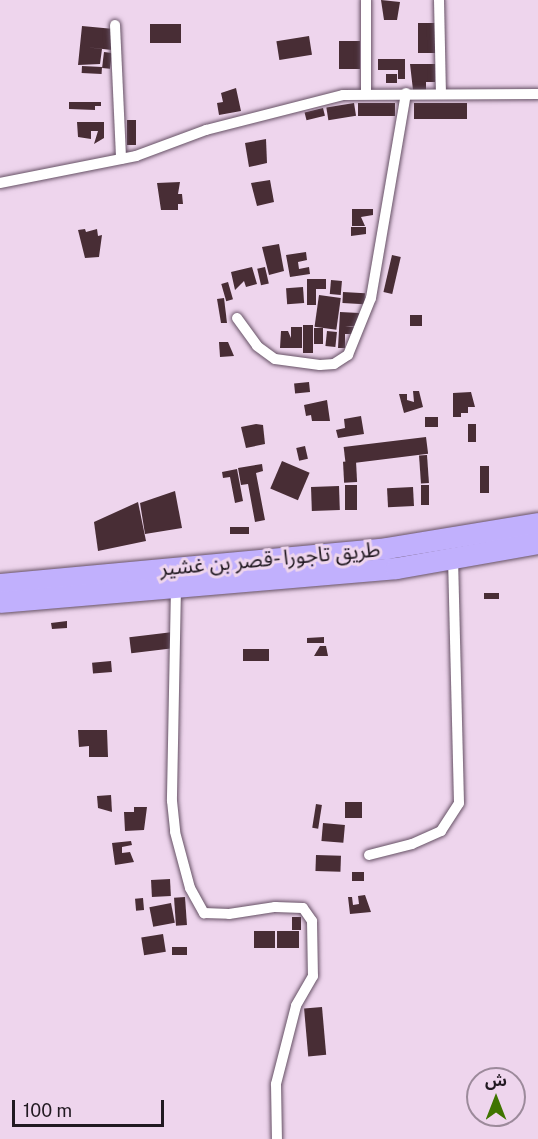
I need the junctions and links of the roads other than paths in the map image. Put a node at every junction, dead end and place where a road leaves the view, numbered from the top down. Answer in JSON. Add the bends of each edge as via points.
{"nodes":[{"id":1,"x":366,"y":0,"type":"edge"},
{"id":2,"x":439,"y":0,"type":"edge"},
{"id":3,"x":115,"y":26,"type":"dead end"},
{"id":4,"x":366,"y":93,"type":"junction"},
{"id":5,"x":406,"y":93,"type":"junction"},
{"id":6,"x":441,"y":94,"type":"junction"},
{"id":7,"x":538,"y":94,"type":"edge"},
{"id":8,"x":121,"y":159,"type":"junction"},
{"id":9,"x":0,"y":183,"type":"edge"},
{"id":10,"x":237,"y":318,"type":"dead end"},
{"id":11,"x":538,"y":523,"type":"edge"},
{"id":12,"x":538,"y":543,"type":"edge"},
{"id":13,"x":453,"y":559,"type":"junction"},
{"id":14,"x":0,"y":584,"type":"edge"},
{"id":15,"x":176,"y":587,"type":"junction"},
{"id":16,"x":0,"y":602,"type":"edge"},
{"id":17,"x":369,"y":855,"type":"dead end"},
{"id":18,"x":277,"y":1139,"type":"edge"}],
"edges":[{"from":1,"to":4,"type":"street"},
{"from":2,"to":6,"type":"street"},
{"from":3,"to":8,"type":"street"},
{"from":4,"to":5,"type":"street"},
{"from":4,"to":8,"type":"street","via":[[312,101],[246,118]]},
{"from":5,"to":6,"type":"street"},
{"from":5,"to":10,"type":"street","via":[[371,298],[348,355],[334,364],[320,365],[275,359],[257,346]]},
{"from":6,"to":7,"type":"street"},
{"from":8,"to":9,"type":"street"},
{"from":11,"to":14,"type":"highway","name":"طريق تاجورا -قصر بن غشير","via":[[387,548]]},
{"from":12,"to":13,"type":"highway"},
{"from":13,"to":15,"type":"highway","via":[[322,576]]},
{"from":13,"to":17,"type":"street","via":[[459,803],[441,831],[412,844]]},
{"from":15,"to":16,"type":"highway"},
{"from":15,"to":18,"type":"street","via":[[172,801],[175,832],[190,888],[204,913],[303,908],[312,921],[312,976],[296,1006],[276,1084]]}]}
